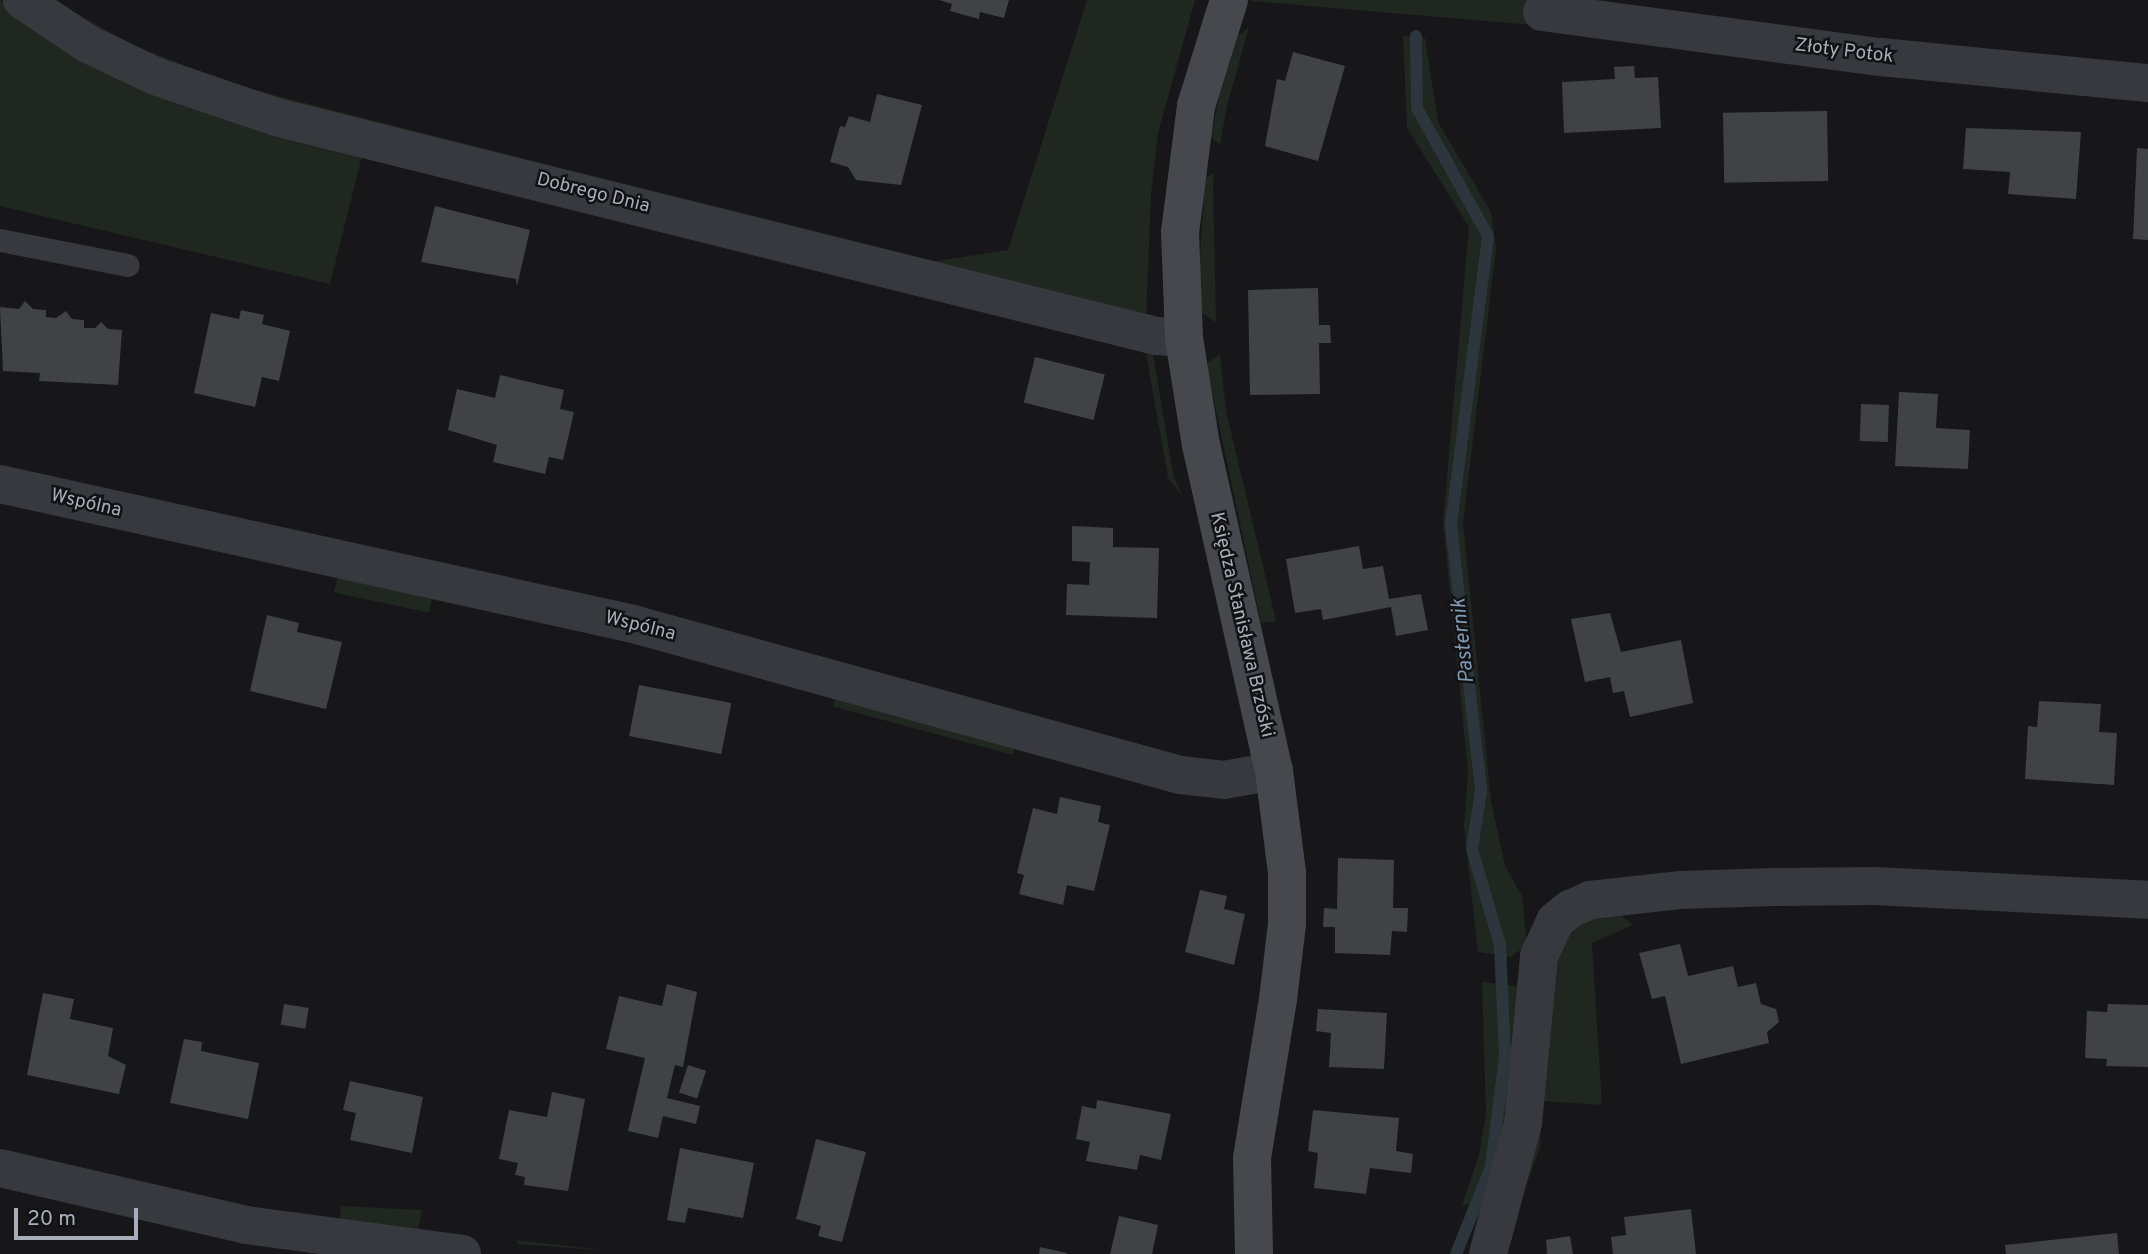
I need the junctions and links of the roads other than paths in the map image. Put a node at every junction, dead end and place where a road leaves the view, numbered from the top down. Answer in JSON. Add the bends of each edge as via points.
{"nodes":[{"id":1,"x":22,"y":0,"type":"edge"},
{"id":2,"x":1229,"y":0,"type":"edge"},
{"id":3,"x":1542,"y":12,"type":"dead end"},
{"id":4,"x":2148,"y":83,"type":"edge"},
{"id":5,"x":0,"y":240,"type":"edge"},
{"id":6,"x":128,"y":265,"type":"dead end"},
{"id":7,"x":1184,"y":338,"type":"junction"},
{"id":8,"x":0,"y":484,"type":"edge"},
{"id":9,"x":1274,"y":771,"type":"junction"},
{"id":10,"x":2148,"y":900,"type":"edge"},
{"id":11,"x":0,"y":1168,"type":"edge"},
{"id":12,"x":462,"y":1254,"type":"edge"},
{"id":13,"x":1254,"y":1254,"type":"edge"},
{"id":14,"x":1488,"y":1254,"type":"edge"}],
"edges":[{"from":1,"to":7,"type":"street","name":"Dobrego Dnia","via":[[88,44],[155,76],[276,117],[1156,336]]},
{"from":2,"to":7,"type":"street","name":"Księdza Stanisława Brzóski","via":[[1196,106],[1185,170],[1180,232]]},
{"from":3,"to":4,"type":"street","name":"Złoty Potok","via":[[1881,57]]},
{"from":5,"to":6,"type":"lane"},
{"from":7,"to":9,"type":"street","name":"Księdza Stanisława Brzóski","via":[[1201,445]]},
{"from":8,"to":9,"type":"street","name":"Wspólna","via":[[633,624],[1180,775],[1224,780]]},
{"from":9,"to":13,"type":"street","name":"Księdza Stanisława Brzóski","via":[[1284,829],[1287,924],[1252,1158]]},
{"from":10,"to":14,"type":"street","via":[[2022,891],[1824,887],[1681,890],[1590,900],[1570,909],[1555,921],[1539,956],[1523,1124]]},
{"from":11,"to":12,"type":"street","via":[[246,1224]]}]}
